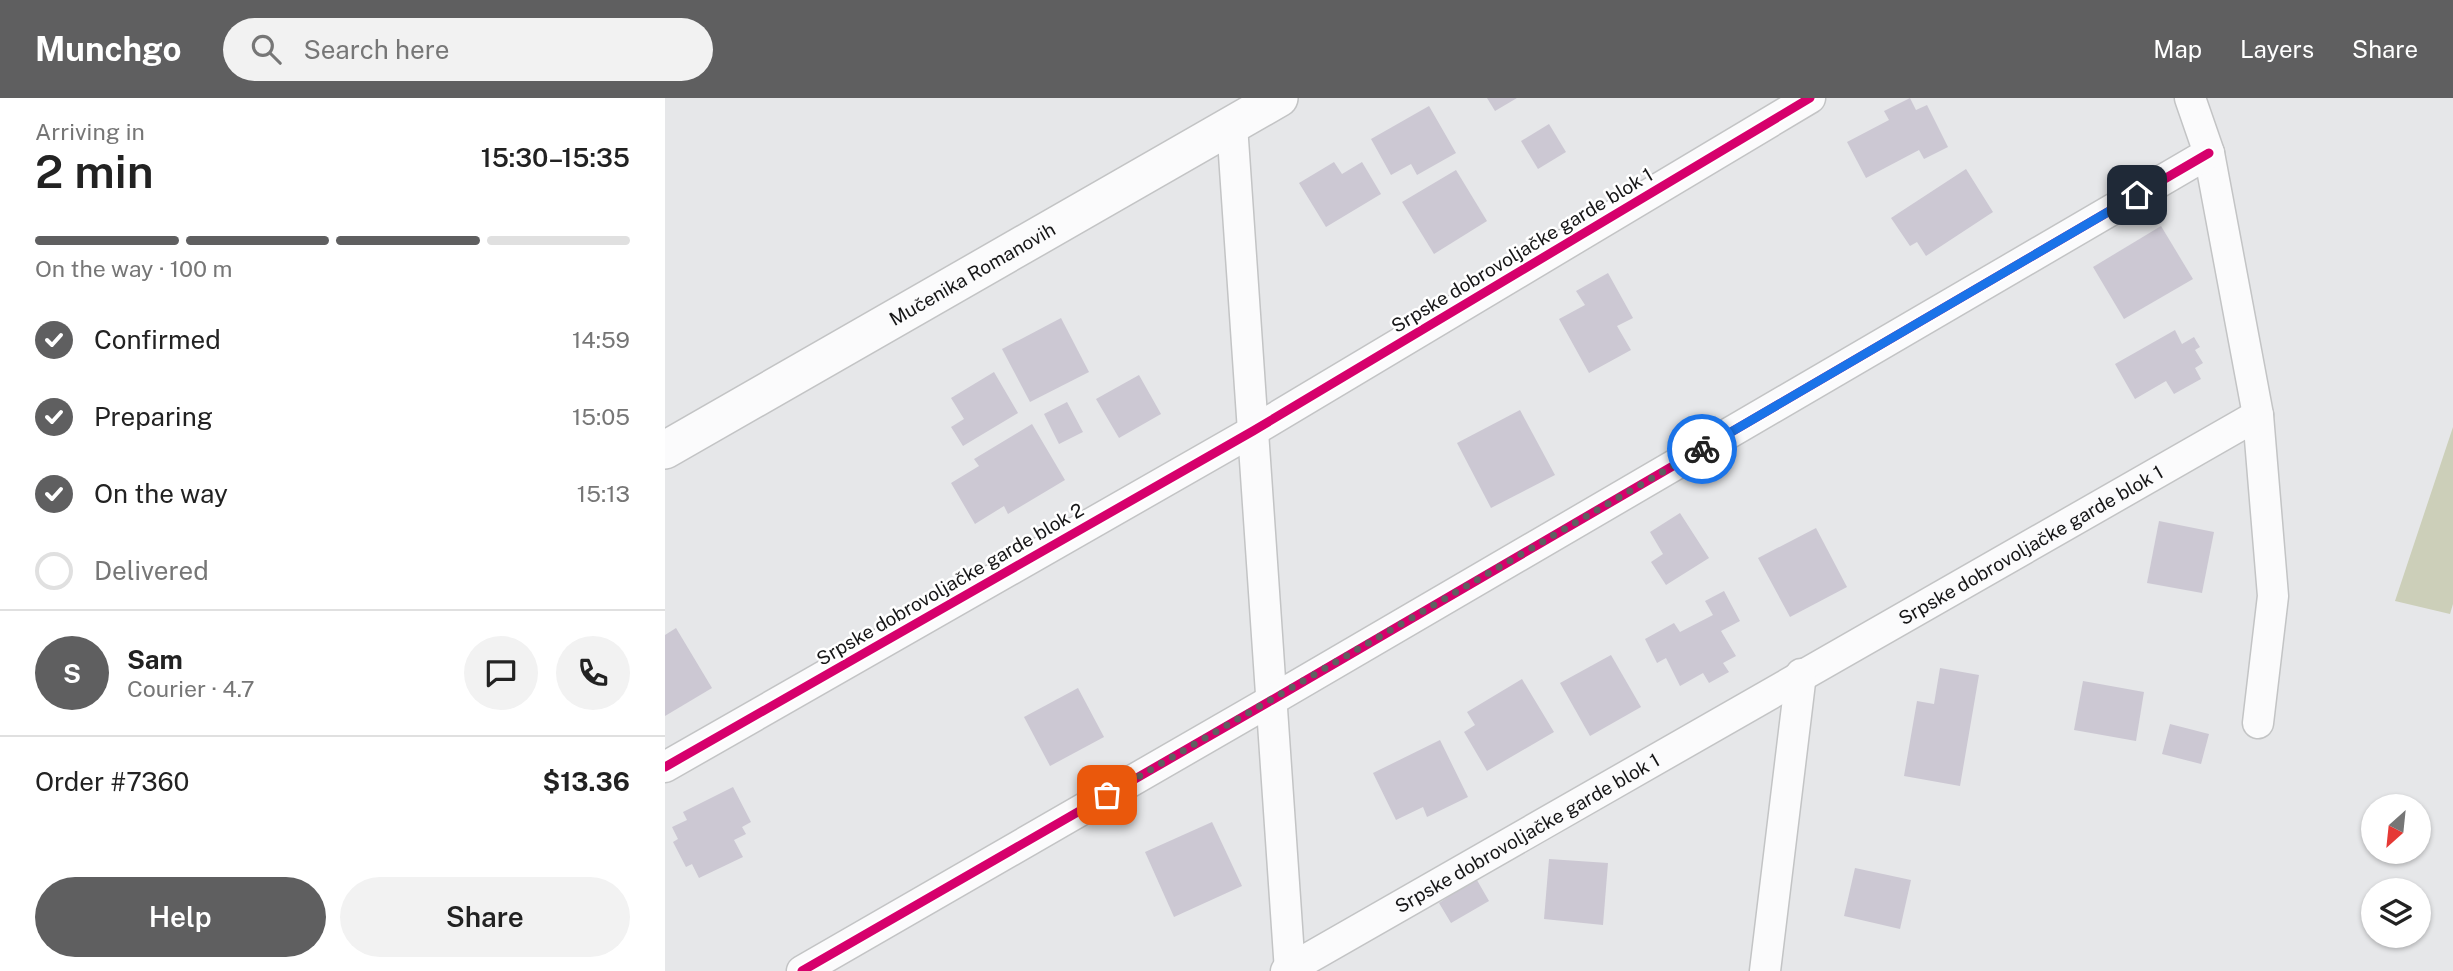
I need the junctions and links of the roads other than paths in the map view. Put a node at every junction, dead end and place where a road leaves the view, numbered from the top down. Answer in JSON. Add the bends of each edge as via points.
{"nodes":[{"id":1,"x":1279,"y":98,"type":"edge"},
{"id":2,"x":1810,"y":98,"type":"edge"},
{"id":3,"x":2190,"y":98,"type":"edge"},
{"id":4,"x":1233,"y":125,"type":"junction"},
{"id":5,"x":2209,"y":153,"type":"junction"},
{"id":6,"x":2258,"y":415,"type":"junction"},
{"id":7,"x":1253,"y":431,"type":"junction"},
{"id":8,"x":665,"y":450,"type":"edge"},
{"id":9,"x":1801,"y":674,"type":"junction"},
{"id":10,"x":1272,"y":700,"type":"junction"},
{"id":11,"x":2258,"y":723,"type":"dead end"},
{"id":12,"x":665,"y":767,"type":"edge"},
{"id":13,"x":1289,"y":970,"type":"edge"},
{"id":14,"x":802,"y":971,"type":"edge"},
{"id":15,"x":1765,"y":971,"type":"edge"}],
"edges":[{"from":1,"to":4,"type":"street","name":"Mučenika Romanovih"},
{"from":2,"to":7,"type":"street","name":"Srpske dobrovoljačke garde blok 1"},
{"from":3,"to":5,"type":"street"},
{"from":4,"to":7,"type":"street","name":"Srpske dobrovoljačke garde blok 1"},
{"from":4,"to":8,"type":"street","name":"Mučenika Romanovih"},
{"from":5,"to":6,"type":"street"},
{"from":5,"to":10,"type":"street"},
{"from":6,"to":9,"type":"street","name":"Srpske dobrovoljačke garde blok 1"},
{"from":6,"to":11,"type":"street","via":[[2273,596]]},
{"from":7,"to":10,"type":"street","name":"Srpske dobrovoljačke garde blok 1"},
{"from":7,"to":12,"type":"street","name":"Srpske dobrovoljačke garde blok 2"},
{"from":9,"to":13,"type":"street","name":"Srpske dobrovoljačke garde blok 1"},
{"from":9,"to":15,"type":"street"},
{"from":10,"to":13,"type":"street","name":"Srpske dobrovoljačke garde blok 1"},
{"from":10,"to":14,"type":"street"}]}
